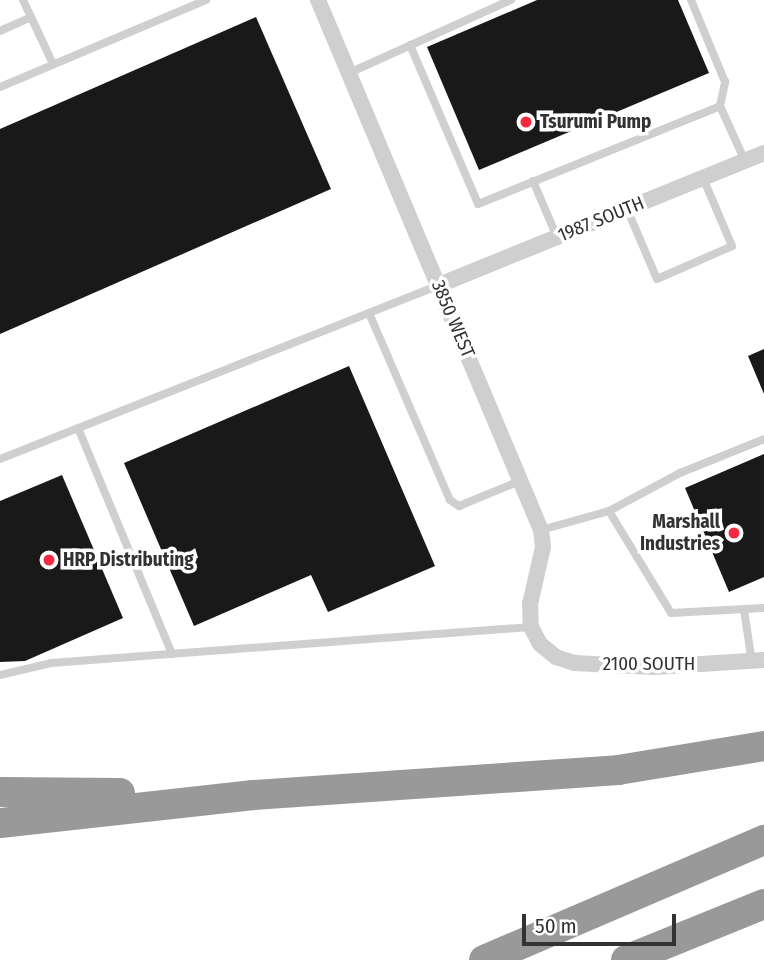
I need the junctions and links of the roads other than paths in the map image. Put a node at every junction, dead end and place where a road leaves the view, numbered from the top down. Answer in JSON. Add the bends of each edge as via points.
{"nodes":[{"id":1,"x":23,"y":0,"type":"edge"},
{"id":2,"x":206,"y":0,"type":"edge"},
{"id":3,"x":318,"y":0,"type":"edge"},
{"id":4,"x":511,"y":0,"type":"edge"},
{"id":5,"x":691,"y":0,"type":"edge"},
{"id":6,"x":31,"y":17,"type":"junction"},
{"id":7,"x":0,"y":30,"type":"edge"},
{"id":8,"x":410,"y":45,"type":"junction"},
{"id":9,"x":53,"y":64,"type":"junction"},
{"id":10,"x":349,"y":74,"type":"junction"},
{"id":11,"x":0,"y":87,"type":"edge"},
{"id":12,"x":720,"y":106,"type":"junction"},
{"id":13,"x":764,"y":153,"type":"edge"},
{"id":14,"x":745,"y":161,"type":"junction"},
{"id":15,"x":703,"y":178,"type":"junction"},
{"id":16,"x":534,"y":181,"type":"junction"},
{"id":17,"x":627,"y":209,"type":"junction"},
{"id":18,"x":557,"y":237,"type":"junction"},
{"id":19,"x":439,"y":285,"type":"junction"},
{"id":20,"x":369,"y":313,"type":"junction"},
{"id":21,"x":78,"y":428,"type":"junction"},
{"id":22,"x":764,"y":439,"type":"edge"},
{"id":23,"x":0,"y":459,"type":"edge"},
{"id":24,"x":522,"y":480,"type":"junction"},
{"id":25,"x":609,"y":511,"type":"junction"},
{"id":26,"x":541,"y":530,"type":"junction"},
{"id":27,"x":764,"y":608,"type":"edge"},
{"id":28,"x":744,"y":610,"type":"junction"},
{"id":29,"x":531,"y":627,"type":"junction"},
{"id":30,"x":172,"y":654,"type":"junction"},
{"id":31,"x":758,"y":661,"type":"edge"},
{"id":32,"x":0,"y":676,"type":"edge"},
{"id":33,"x":764,"y":746,"type":"edge"},
{"id":34,"x":0,"y":792,"type":"edge"},
{"id":35,"x":253,"y":795,"type":"junction"},
{"id":36,"x":0,"y":823,"type":"edge"},
{"id":37,"x":764,"y":840,"type":"edge"},
{"id":38,"x":764,"y":904,"type":"edge"},
{"id":39,"x":484,"y":960,"type":"edge"},
{"id":40,"x":626,"y":960,"type":"edge"}],
"edges":[{"from":1,"to":6,"type":"lane"},
{"from":2,"to":9,"type":"lane"},
{"from":3,"to":10,"type":"street","name":"3850 WEST"},
{"from":4,"to":8,"type":"lane"},
{"from":5,"to":12,"type":"lane","via":[[725,82]]},
{"from":6,"to":7,"type":"lane"},
{"from":6,"to":9,"type":"lane"},
{"from":8,"to":10,"type":"lane"},
{"from":8,"to":16,"type":"lane","via":[[478,204]]},
{"from":9,"to":11,"type":"lane"},
{"from":10,"to":19,"type":"street","name":"3850 WEST"},
{"from":12,"to":14,"type":"lane"},
{"from":12,"to":16,"type":"lane"},
{"from":13,"to":14,"type":"street","name":"1987 SOUTH"},
{"from":14,"to":15,"type":"street","name":"1987 SOUTH"},
{"from":15,"to":17,"type":"street","name":"1987 SOUTH"},
{"from":15,"to":17,"type":"lane","via":[[732,246],[657,279]]},
{"from":16,"to":18,"type":"lane"},
{"from":17,"to":18,"type":"street","name":"1987 SOUTH"},
{"from":18,"to":19,"type":"street","name":"1987 SOUTH"},
{"from":19,"to":20,"type":"lane"},
{"from":19,"to":24,"type":"street","name":"3850 WEST"},
{"from":20,"to":21,"type":"lane"},
{"from":20,"to":24,"type":"lane","via":[[450,500],[459,506]]},
{"from":21,"to":23,"type":"lane"},
{"from":21,"to":30,"type":"lane"},
{"from":22,"to":25,"type":"lane","via":[[680,473]]},
{"from":24,"to":26,"type":"street","name":"3850 WEST"},
{"from":25,"to":26,"type":"lane"},
{"from":25,"to":28,"type":"lane","via":[[671,613]]},
{"from":26,"to":29,"type":"street","name":"3850 WEST","via":[[543,547],[530,604]]},
{"from":27,"to":28,"type":"lane"},
{"from":28,"to":31,"type":"lane"},
{"from":29,"to":30,"type":"lane"},
{"from":29,"to":31,"type":"street","name":"2100 SOUTH","via":[[540,644],[556,657],[574,663],[654,667]]},
{"from":30,"to":32,"type":"lane","via":[[51,663]]},
{"from":33,"to":35,"type":"highway","via":[[618,770]]},
{"from":34,"to":35,"type":"highway"},
{"from":35,"to":36,"type":"highway"},
{"from":37,"to":39,"type":"highway"},
{"from":38,"to":40,"type":"highway"}]}
